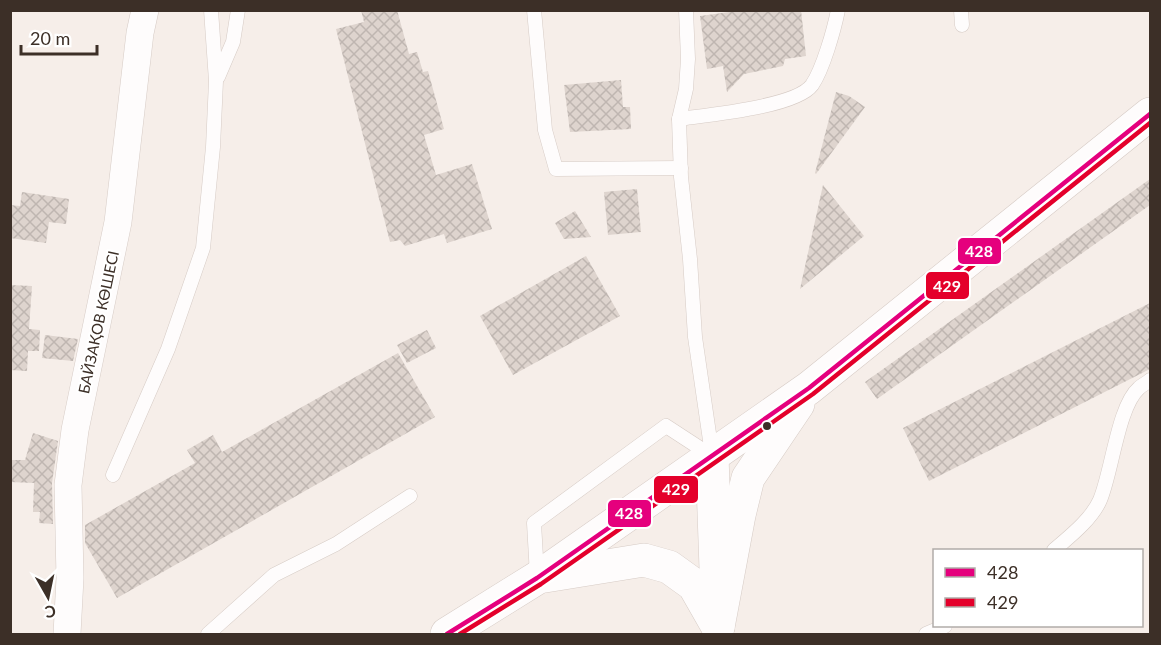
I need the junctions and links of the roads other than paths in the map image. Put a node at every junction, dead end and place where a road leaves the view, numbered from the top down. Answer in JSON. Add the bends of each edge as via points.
{"nodes":[{"id":1,"x":145,"y":10,"type":"edge"},
{"id":2,"x":211,"y":10,"type":"edge"},
{"id":3,"x":238,"y":10,"type":"edge"},
{"id":4,"x":534,"y":10,"type":"edge"},
{"id":5,"x":686,"y":10,"type":"edge"},
{"id":6,"x":838,"y":10,"type":"edge"},
{"id":7,"x":961,"y":10,"type":"edge"},
{"id":8,"x":962,"y":25,"type":"dead end"},
{"id":9,"x":216,"y":81,"type":"junction"},
{"id":10,"x":1150,"y":114,"type":"edge"},
{"id":11,"x":679,"y":119,"type":"junction"},
{"id":12,"x":681,"y":168,"type":"junction"},
{"id":13,"x":1150,"y":380,"type":"edge"},
{"id":14,"x":809,"y":388,"type":"junction"},
{"id":15,"x":712,"y":456,"type":"junction"},
{"id":16,"x":113,"y":475,"type":"dead end"},
{"id":17,"x":410,"y":496,"type":"dead end"},
{"id":18,"x":1055,"y":549,"type":"edge"},
{"id":19,"x":537,"y":578,"type":"junction"},
{"id":20,"x":943,"y":627,"type":"edge"},
{"id":21,"x":718,"y":631,"type":"edge"},
{"id":22,"x":67,"y":634,"type":"edge"},
{"id":23,"x":208,"y":634,"type":"edge"},
{"id":24,"x":447,"y":634,"type":"edge"},
{"id":25,"x":926,"y":634,"type":"edge"}],
"edges":[{"from":1,"to":22,"type":"street","name":"БАЙЗАҚОВ КӨШЕСІ","via":[[118,222],[75,430],[70,474]]},
{"from":2,"to":9,"type":"lane"},
{"from":3,"to":9,"type":"lane","via":[[233,42]]},
{"from":4,"to":12,"type":"lane","via":[[545,130],[556,169]]},
{"from":5,"to":11,"type":"lane","via":[[688,59]]},
{"from":6,"to":11,"type":"lane","via":[[811,86],[783,102]]},
{"from":7,"to":8,"type":"lane"},
{"from":9,"to":16,"type":"lane","via":[[203,248],[168,349]]},
{"from":10,"to":14,"type":"main road"},
{"from":11,"to":12,"type":"lane"},
{"from":12,"to":15,"type":"lane","via":[[695,338]]},
{"from":13,"to":18,"type":"lane","via":[[1137,389],[1125,412],[1099,502],[1076,532]]},
{"from":14,"to":15,"type":"main road"},
{"from":14,"to":21,"type":"main road","via":[[748,478]]},
{"from":15,"to":19,"type":"main road"},
{"from":15,"to":19,"type":"lane","via":[[666,426],[534,523]]},
{"from":15,"to":21,"type":"main road"},
{"from":17,"to":23,"type":"lane","via":[[336,544],[274,575]]},
{"from":19,"to":21,"type":"main road","via":[[644,560],[652,562],[669,567],[694,585]]},
{"from":19,"to":24,"type":"main road"},
{"from":20,"to":25,"type":"lane"}]}
